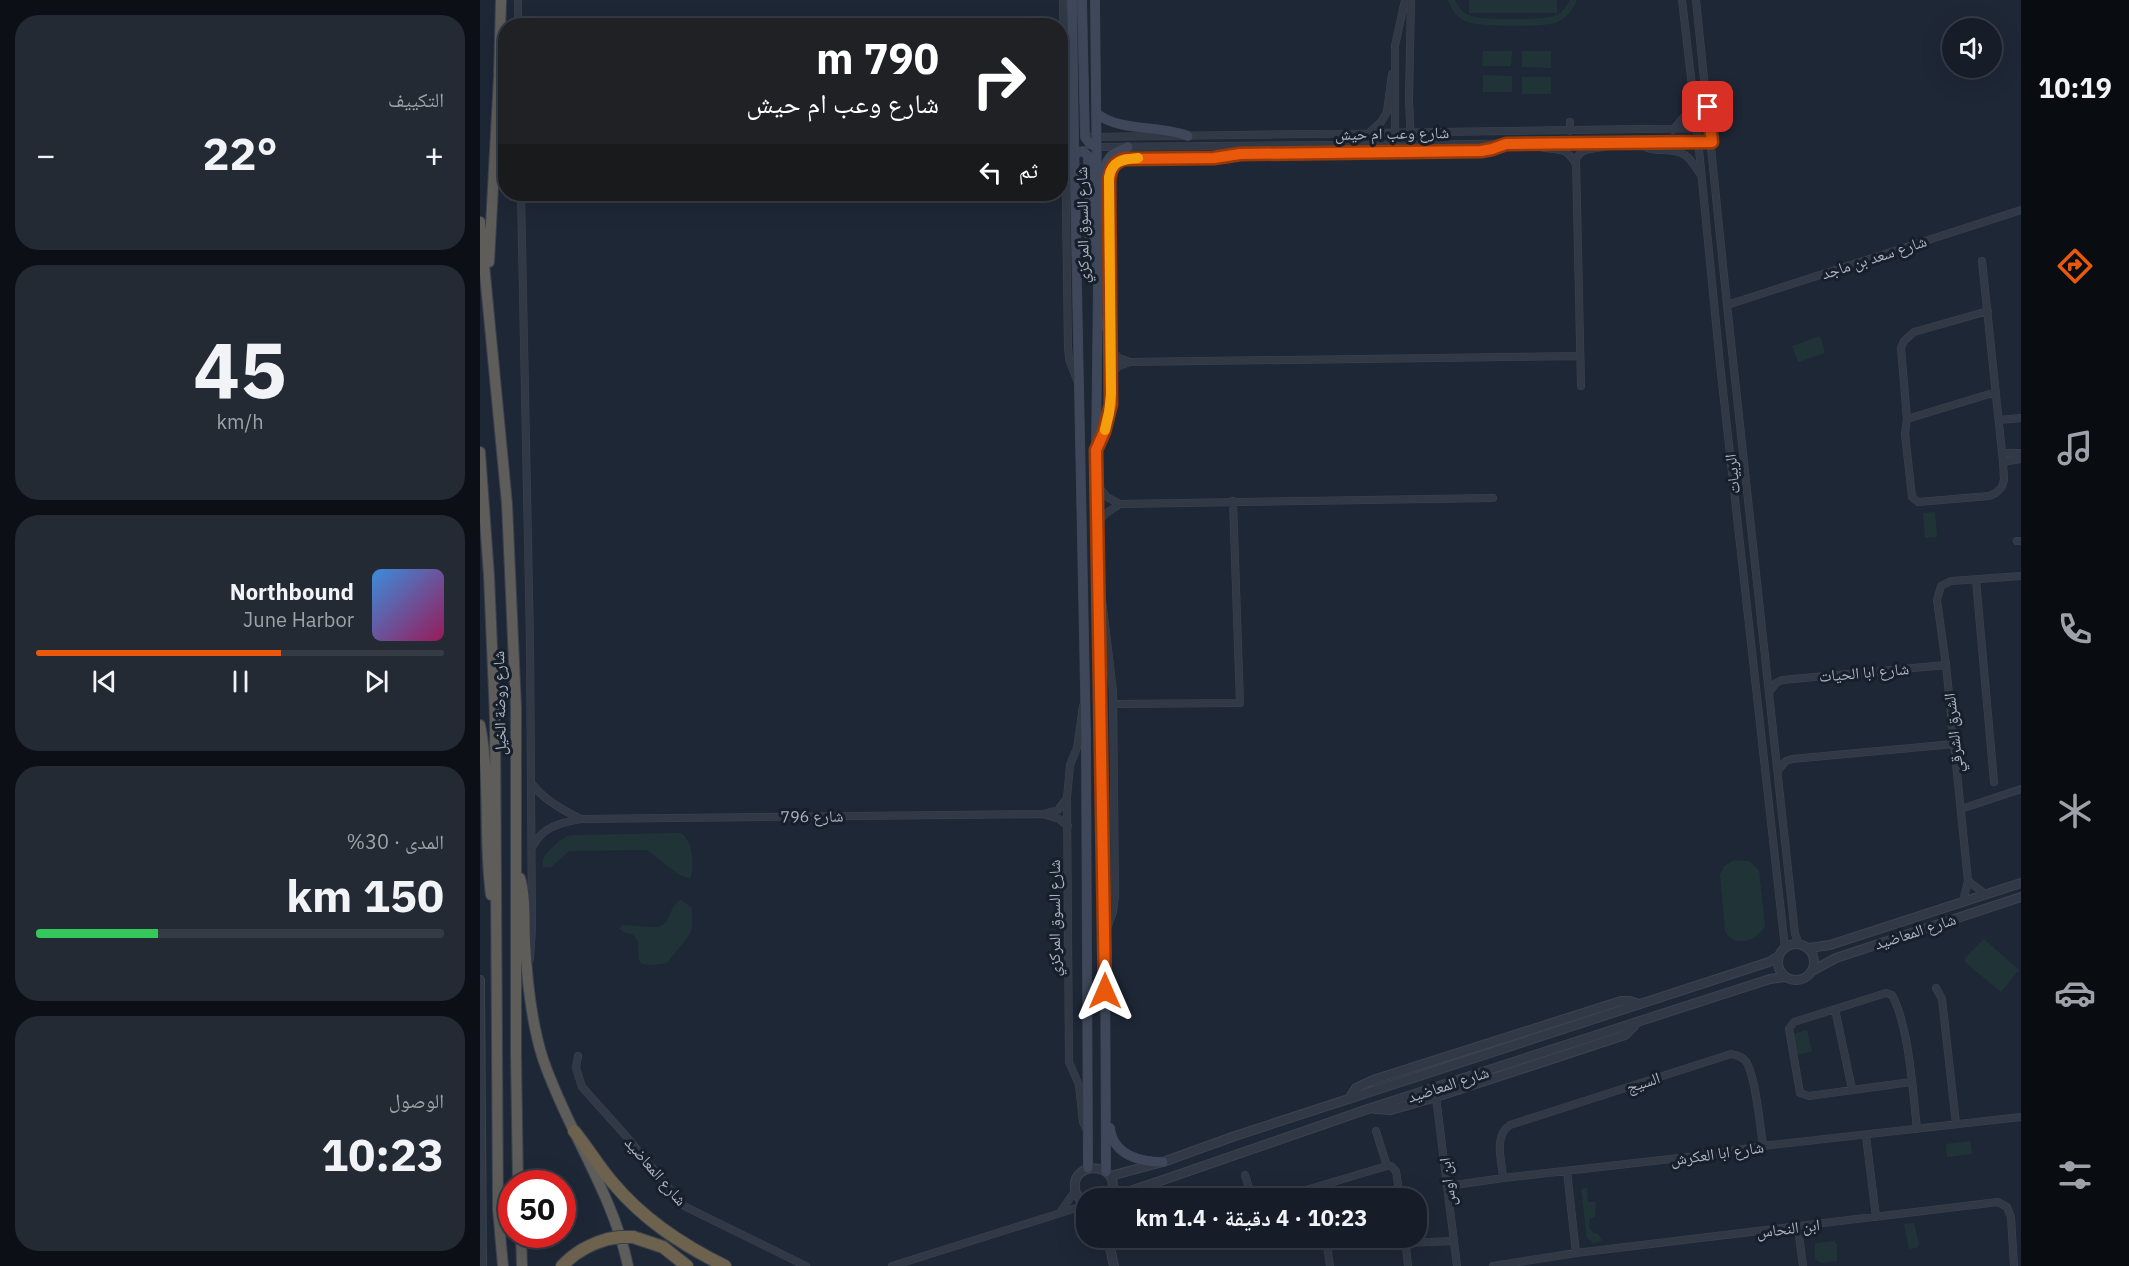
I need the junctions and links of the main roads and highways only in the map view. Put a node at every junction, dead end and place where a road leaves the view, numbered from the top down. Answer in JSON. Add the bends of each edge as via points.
{"nodes":[{"id":1,"x":501,"y":0,"type":"edge"},
{"id":2,"x":1072,"y":0,"type":"edge"},
{"id":3,"x":1082,"y":0,"type":"edge"},
{"id":4,"x":1095,"y":0,"type":"edge"},
{"id":5,"x":501,"y":18,"type":"edge"},
{"id":6,"x":498,"y":95,"type":"edge"},
{"id":7,"x":1096,"y":112,"type":"junction"},
{"id":8,"x":1188,"y":136,"type":"road end"},
{"id":9,"x":1097,"y":147,"type":"junction"},
{"id":10,"x":1128,"y":147,"type":"road end"},
{"id":11,"x":1074,"y":154,"type":"junction"},
{"id":12,"x":480,"y":222,"type":"edge"},
{"id":13,"x":1098,"y":252,"type":"junction"},
{"id":14,"x":1098,"y":283,"type":"junction"},
{"id":15,"x":487,"y":301,"type":"junction"},
{"id":16,"x":1098,"y":318,"type":"junction"},
{"id":17,"x":1111,"y":332,"type":"road end"},
{"id":18,"x":480,"y":452,"type":"edge"},
{"id":19,"x":480,"y":725,"type":"edge"},
{"id":20,"x":515,"y":864,"type":"junction"},
{"id":21,"x":497,"y":921,"type":"junction"},
{"id":22,"x":1107,"y":1084,"type":"junction"},
{"id":23,"x":574,"y":1131,"type":"junction"},
{"id":24,"x":1163,"y":1162,"type":"road end"},
{"id":25,"x":1088,"y":1168,"type":"road end"},
{"id":26,"x":518,"y":1170,"type":"edge"},
{"id":27,"x":1108,"y":1174,"type":"road end"},
{"id":28,"x":521,"y":1248,"type":"edge"},
{"id":29,"x":503,"y":1266,"type":"edge"},
{"id":30,"x":522,"y":1266,"type":"edge"},
{"id":31,"x":562,"y":1266,"type":"edge"},
{"id":32,"x":628,"y":1266,"type":"edge"},
{"id":33,"x":687,"y":1266,"type":"edge"},
{"id":34,"x":725,"y":1266,"type":"edge"}],
"edges":[{"from":1,"to":5,"type":"highway"},
{"from":2,"to":11,"type":"main road","name":"شارع السوق المركزي"},
{"from":3,"to":9,"type":"main road","via":[[1085,137]]},
{"from":4,"to":7,"type":"main road","name":"شارع السوق المركزي"},
{"from":6,"to":15,"type":"highway"},
{"from":7,"to":8,"type":"main road","via":[[1110,122],[1166,129]]},
{"from":7,"to":9,"type":"main road","name":"شارع السوق المركزي"},
{"from":9,"to":13,"type":"main road","name":"شارع السوق المركزي"},
{"from":10,"to":13,"type":"main road","via":[[1112,156],[1105,169],[1104,233]]},
{"from":11,"to":14,"type":"main road","via":[[1084,151],[1088,158],[1090,264]]},
{"from":11,"to":25,"type":"main road","name":"شارع السوق المركزي","via":[[1085,698]]},
{"from":12,"to":15,"type":"highway","name":"شارع روضة الخيل"},
{"from":13,"to":14,"type":"main road","name":"شارع السوق المركزي"},
{"from":14,"to":16,"type":"main road","name":"شارع السوق المركزي"},
{"from":15,"to":20,"type":"highway","name":"شارع روضة الخيل","via":[[507,504],[516,707]]},
{"from":16,"to":17,"type":"main road"},
{"from":16,"to":22,"type":"main road","name":"شارع السوق المركزي","via":[[1096,450]]},
{"from":18,"to":21,"type":"highway","name":"شارع روضة الخيل","via":[[495,706]]},
{"from":19,"to":21,"type":"highway","via":[[486,760],[489,875]]},
{"from":20,"to":23,"type":"highway","via":[[523,894],[535,1031]]},
{"from":20,"to":26,"type":"highway","name":"شارع روضة الخيل"},
{"from":21,"to":29,"type":"highway","name":"شارع روضة الخيل","via":[[498,1210]]},
{"from":22,"to":24,"type":"main road","via":[[1111,1133],[1118,1147],[1140,1160]]},
{"from":22,"to":27,"type":"main road","name":"شارع السوق المركزي"},
{"from":23,"to":32,"type":"highway","via":[[613,1216]]},
{"from":23,"to":34,"type":"highway","via":[[611,1181],[648,1218],[687,1246]]},
{"from":28,"to":30,"type":"highway"},
{"from":31,"to":33,"type":"highway","bridge":true,"via":[[593,1243],[620,1237],[663,1246]]}]}
